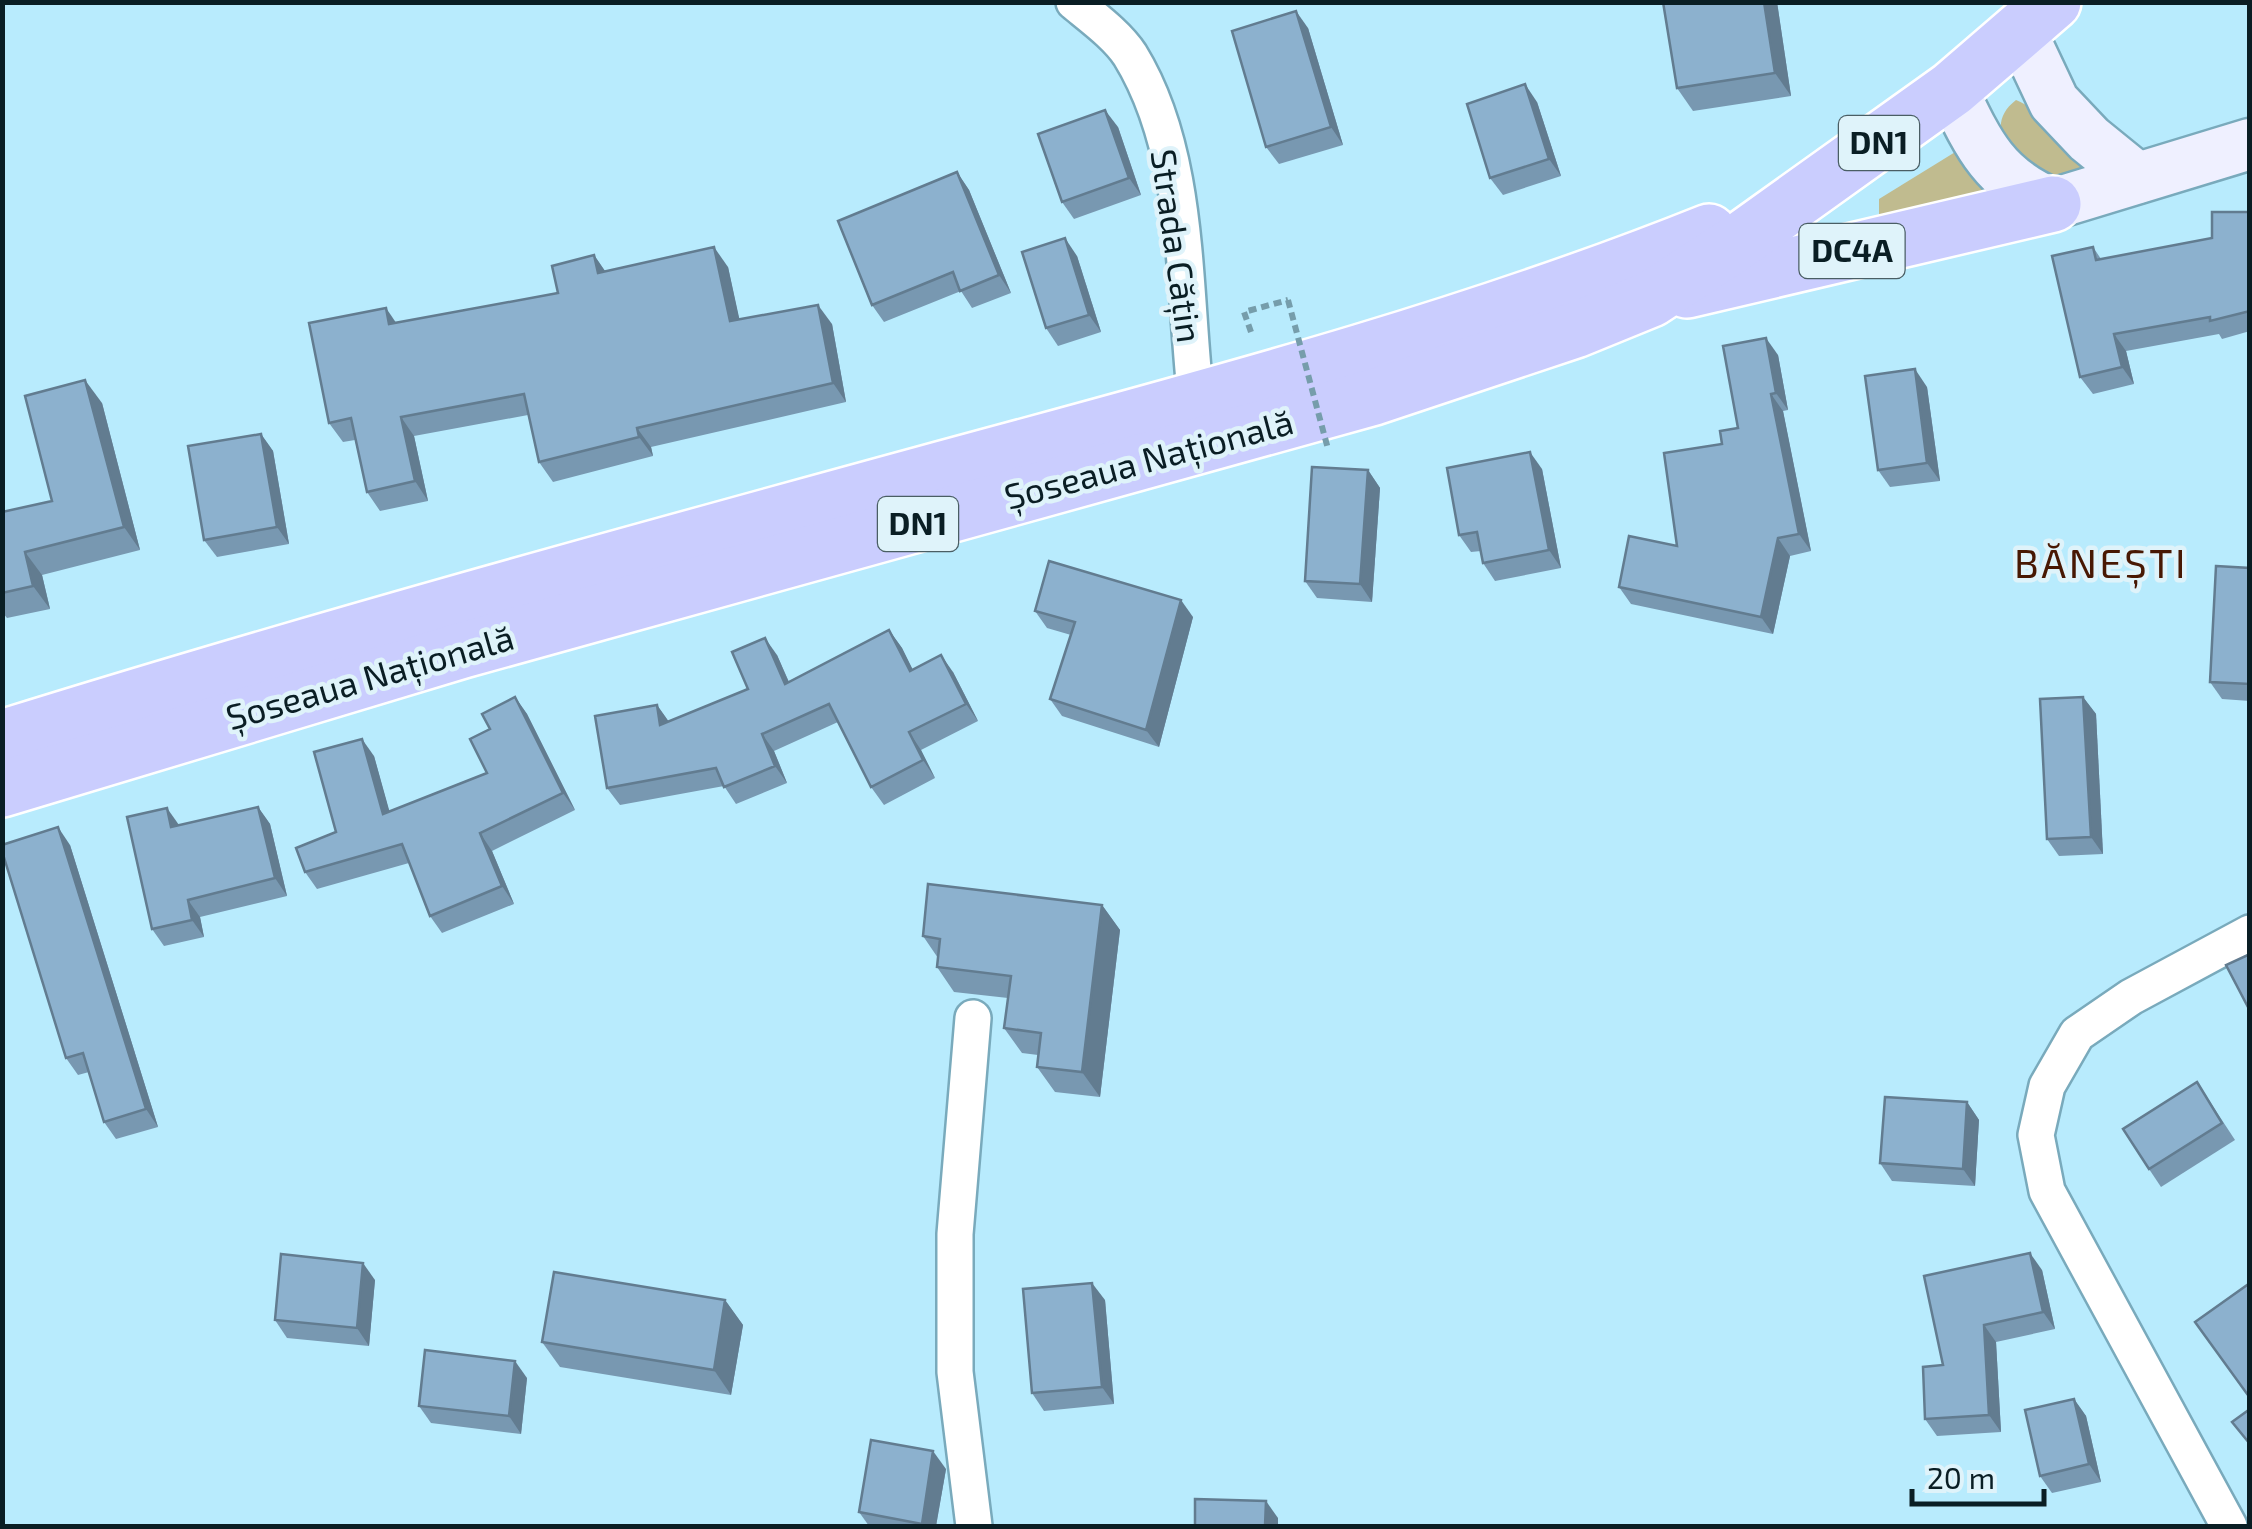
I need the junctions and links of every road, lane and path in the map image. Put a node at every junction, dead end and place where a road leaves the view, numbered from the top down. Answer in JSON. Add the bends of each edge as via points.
{"nodes":[{"id":1,"x":1074,"y":2,"type":"edge"},
{"id":2,"x":2037,"y":17,"type":"edge"},
{"id":3,"x":1952,"y":89,"type":"junction"},
{"id":4,"x":2250,"y":144,"type":"edge"},
{"id":5,"x":2136,"y":178,"type":"junction"},
{"id":6,"x":1805,"y":194,"type":"junction"},
{"id":7,"x":2053,"y":204,"type":"junction"},
{"id":8,"x":1650,"y":299,"type":"junction"},
{"id":9,"x":1307,"y":314,"type":"dead end"},
{"id":10,"x":1278,"y":323,"type":"dead end"},
{"id":11,"x":1264,"y":328,"type":"dead end"},
{"id":12,"x":1196,"y":400,"type":"junction"},
{"id":13,"x":1328,"y":449,"type":"dead end"},
{"id":14,"x":2,"y":738,"type":"edge"},
{"id":15,"x":2,"y":789,"type":"edge"},
{"id":16,"x":2250,"y":933,"type":"edge"},
{"id":17,"x":973,"y":1018,"type":"dead end"},
{"id":18,"x":974,"y":1526,"type":"edge"},
{"id":19,"x":2229,"y":1526,"type":"edge"}],
"edges":[{"from":1,"to":12,"type":"street","name":"Strada Cățin","via":[[1128,53],[1156,111],[1176,196]]},
{"from":2,"to":3,"type":"highway","name":"Șoseaua Națională","number":"DN1"},
{"from":2,"to":5,"type":"street","via":[[2054,102]]},
{"from":3,"to":6,"type":"highway","name":"Șoseaua Națională","number":"DN1"},
{"from":3,"to":7,"type":"street","via":[[1986,156],[2022,192]]},
{"from":4,"to":5,"type":"street","number":"DC4A"},
{"from":5,"to":7,"type":"street","number":"DC4A"},
{"from":6,"to":8,"type":"highway","name":"Șoseaua Națională","number":"DN1"},
{"from":6,"to":12,"type":"highway","name":"Șoseaua Națională","number":"DN1","via":[[1486,314]]},
{"from":7,"to":8,"type":"highway","number":"DC4A"},
{"from":8,"to":15,"type":"highway","name":"Șoseaua Națională","number":"DN1","via":[[1374,398],[463,650]]},
{"from":9,"to":10,"type":"path"},
{"from":11,"to":13,"type":"path","bridge":true,"via":[[1249,332],[1244,312],[1288,300]]},
{"from":12,"to":14,"type":"highway","name":"Șoseaua Națională","number":"DN1","via":[[451,603]]},
{"from":16,"to":19,"type":"street","via":[[2077,1034],[2047,1086],[2036,1135],[2047,1191]]},
{"from":17,"to":18,"type":"street","via":[[956,1234],[955,1372]]}]}
